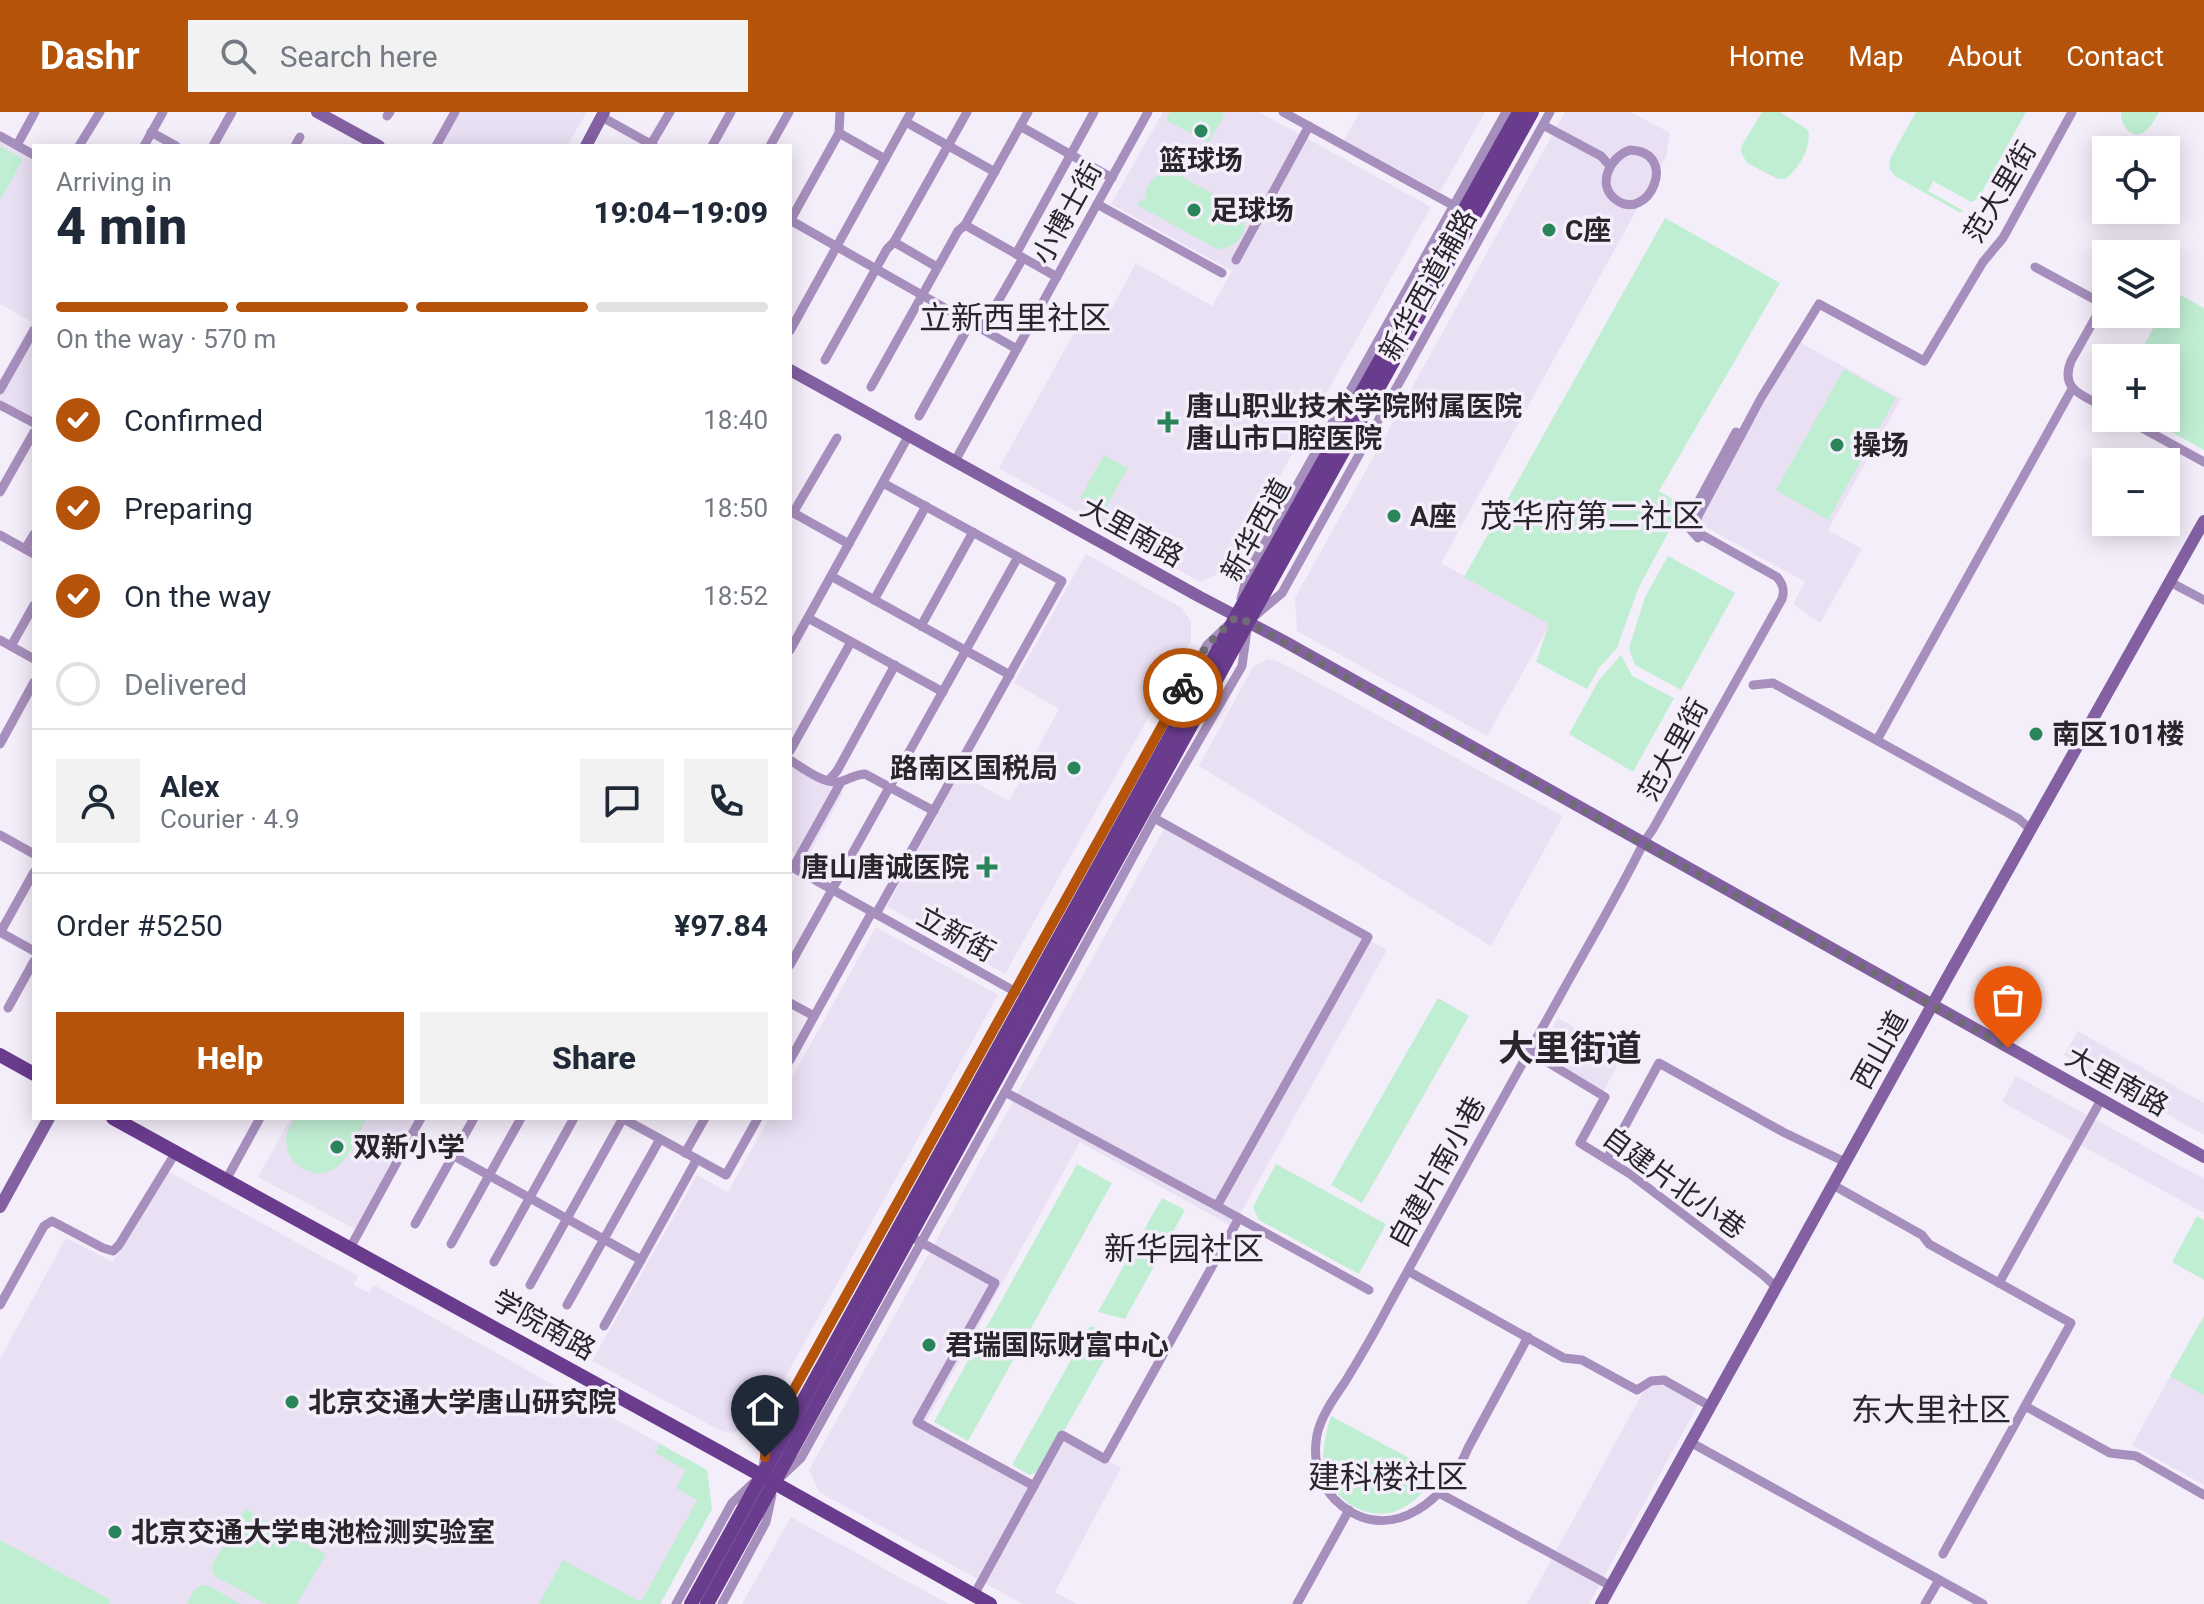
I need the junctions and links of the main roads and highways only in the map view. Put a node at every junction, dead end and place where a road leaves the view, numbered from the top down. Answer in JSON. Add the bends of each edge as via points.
{"nodes":[{"id":1,"x":1519,"y":112,"type":"edge"},
{"id":2,"x":1532,"y":112,"type":"edge"},
{"id":3,"x":1242,"y":619,"type":"junction"},
{"id":4,"x":0,"y":1055,"type":"edge"},
{"id":5,"x":32,"y":1073,"type":"edge"},
{"id":6,"x":117,"y":1120,"type":"edge"},
{"id":7,"x":768,"y":1480,"type":"junction"},
{"id":8,"x":691,"y":1604,"type":"edge"},
{"id":9,"x":707,"y":1604,"type":"edge"},
{"id":10,"x":990,"y":1604,"type":"edge"}],
"edges":[{"from":1,"to":3,"type":"main road","name":"新华西道","via":[[1459,209]]},
{"from":2,"to":3,"type":"main road","name":"新华西道"},
{"from":3,"to":7,"type":"main road","name":"新华西道"},
{"from":3,"to":7,"type":"main road","name":"新华西道","via":[[916,1239]]},
{"from":4,"to":5,"type":"main road"},
{"from":6,"to":7,"type":"main road","name":"学院南路"},
{"from":7,"to":8,"type":"main road","name":"新华西道"},
{"from":7,"to":9,"type":"main road","name":"新华西道"},
{"from":7,"to":10,"type":"main road","name":"学院南路"}]}
